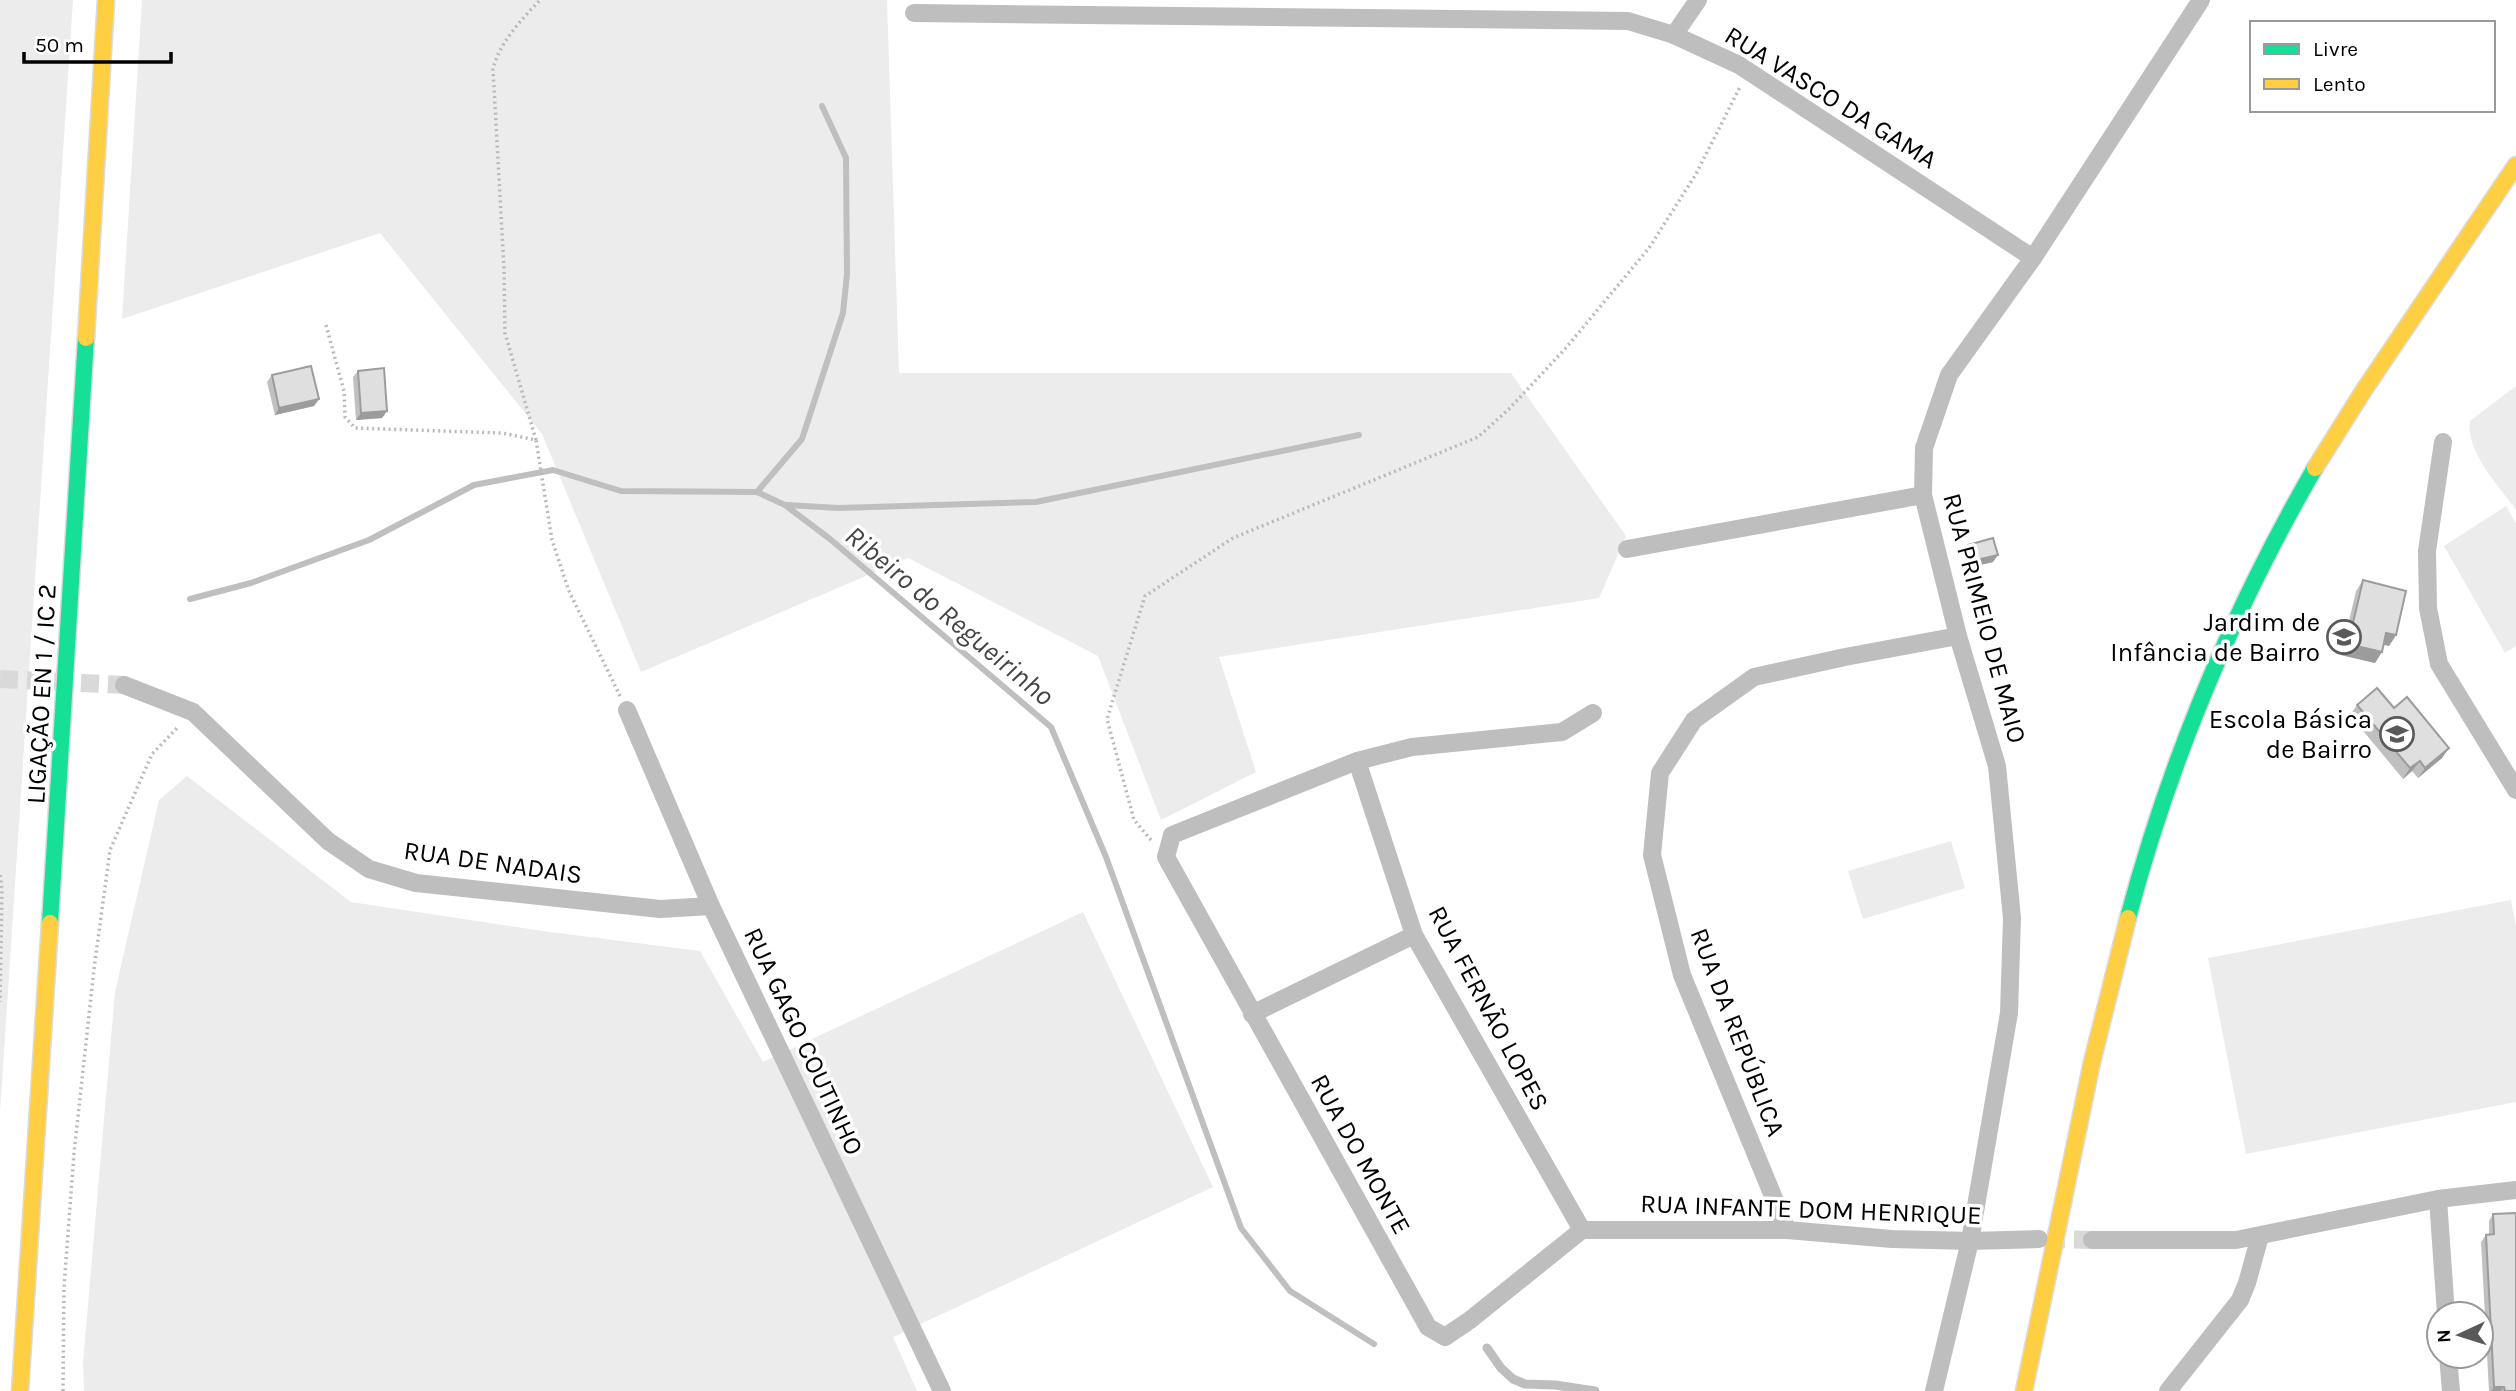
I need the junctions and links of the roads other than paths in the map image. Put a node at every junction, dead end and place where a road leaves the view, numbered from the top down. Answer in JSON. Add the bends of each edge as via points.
{"nodes":[{"id":1,"x":106,"y":0,"type":"edge"},
{"id":2,"x":1698,"y":0,"type":"edge"},
{"id":3,"x":2202,"y":0,"type":"edge"},
{"id":4,"x":914,"y":13,"type":"dead end"},
{"id":5,"x":1674,"y":35,"type":"junction"},
{"id":6,"x":2516,"y":165,"type":"edge"},
{"id":7,"x":2516,"y":190,"type":"edge"},
{"id":8,"x":2033,"y":257,"type":"junction"},
{"id":9,"x":2443,"y":442,"type":"dead end"},
{"id":10,"x":1923,"y":495,"type":"junction"},
{"id":11,"x":1627,"y":549,"type":"dead end"},
{"id":12,"x":1958,"y":636,"type":"junction"},
{"id":13,"x":124,"y":685,"type":"tunnel mouth"},
{"id":14,"x":627,"y":710,"type":"road end"},
{"id":15,"x":1593,"y":713,"type":"dead end"},
{"id":16,"x":1357,"y":761,"type":"junction"},
{"id":17,"x":2516,"y":790,"type":"edge"},
{"id":18,"x":711,"y":906,"type":"junction"},
{"id":19,"x":1414,"y":935,"type":"junction"},
{"id":20,"x":1252,"y":1014,"type":"junction"},
{"id":21,"x":2516,"y":1191,"type":"edge"},
{"id":22,"x":2438,"y":1199,"type":"junction"},
{"id":23,"x":1582,"y":1230,"type":"junction"},
{"id":24,"x":1787,"y":1230,"type":"junction"},
{"id":25,"x":2260,"y":1236,"type":"junction"},
{"id":26,"x":2039,"y":1239,"type":"tunnel mouth"},
{"id":27,"x":2092,"y":1240,"type":"tunnel mouth"},
{"id":28,"x":1970,"y":1241,"type":"junction"},
{"id":29,"x":2445,"y":1300,"type":"edge"},
{"id":30,"x":1487,"y":1348,"type":"dead end"},
{"id":31,"x":2449,"y":1370,"type":"edge"},
{"id":32,"x":20,"y":1391,"type":"edge"},
{"id":33,"x":942,"y":1391,"type":"edge"},
{"id":34,"x":1595,"y":1391,"type":"edge"},
{"id":35,"x":1934,"y":1391,"type":"edge"},
{"id":36,"x":2024,"y":1391,"type":"edge"},
{"id":37,"x":2039,"y":1391,"type":"edge"},
{"id":38,"x":2168,"y":1391,"type":"edge"},
{"id":39,"x":2451,"y":1391,"type":"edge"}],
"edges":[{"from":1,"to":32,"type":"main road","name":"LIGAÇÃO EN 1 / IC 2"},
{"from":2,"to":5,"type":"street"},
{"from":3,"to":8,"type":"street","name":"RUA PRIMEIO DE MAIO"},
{"from":4,"to":5,"type":"street","name":"RUA VASCO DA GAMA","via":[[1628,21]]},
{"from":5,"to":8,"type":"street","name":"RUA VASCO DA GAMA","via":[[1748,71]]},
{"from":6,"to":36,"type":"main road","via":[[2343,422],[2288,515],[2233,625],[2185,739],[2130,908],[2090,1069]]},
{"from":7,"to":37,"type":"main road","via":[[2354,428],[2302,520],[2197,741],[2142,910],[2100,1083]]},
{"from":8,"to":10,"type":"street","name":"RUA PRIMEIO DE MAIO","via":[[1949,374],[1924,448]]},
{"from":9,"to":17,"type":"street","via":[[2427,551],[2428,608],[2439,664]]},
{"from":10,"to":11,"type":"street"},
{"from":10,"to":12,"type":"street","name":"RUA PRIMEIO DE MAIO"},
{"from":12,"to":24,"type":"street","name":"RUA DA REPÚBLICA","via":[[1754,677],[1694,720],[1660,773],[1652,855],[1682,975]]},
{"from":12,"to":28,"type":"street","name":"RUA PRIMEIO DE MAIO","via":[[1997,766],[2012,918],[2009,1013]]},
{"from":13,"to":18,"type":"street","name":"RUA DE NADAIS","via":[[192,712],[328,841],[369,869],[416,883],[660,909]]},
{"from":14,"to":18,"type":"street","name":"RUA GAGO COUTINHO"},
{"from":15,"to":16,"type":"street","via":[[1562,732],[1412,747]]},
{"from":16,"to":19,"type":"street","name":"RUA FERNÃO LOPES"},
{"from":16,"to":20,"type":"street","name":"RUA DO MONTE","via":[[1172,835],[1166,857]]},
{"from":18,"to":33,"type":"street","name":"RUA GAGO COUTINHO"},
{"from":19,"to":20,"type":"street"},
{"from":19,"to":23,"type":"street","name":"RUA FERNÃO LOPES"},
{"from":20,"to":23,"type":"street","name":"RUA DO MONTE","via":[[1428,1327],[1445,1336]]},
{"from":21,"to":22,"type":"street"},
{"from":22,"to":25,"type":"street"},
{"from":22,"to":29,"type":"street"},
{"from":23,"to":24,"type":"street","name":"RUA INFANTE DOM HENRIQUE"},
{"from":24,"to":28,"type":"street","name":"RUA INFANTE DOM HENRIQUE"},
{"from":25,"to":27,"type":"street"},
{"from":25,"to":38,"type":"street","via":[[2240,1300]]},
{"from":26,"to":28,"type":"street","name":"RUA INFANTE DOM HENRIQUE"},
{"from":28,"to":35,"type":"street","name":"RUA PRIMEIO DE MAIO"},
{"from":30,"to":34,"type":"lane","via":[[1501,1368],[1525,1384]]},
{"from":31,"to":39,"type":"street"}]}
